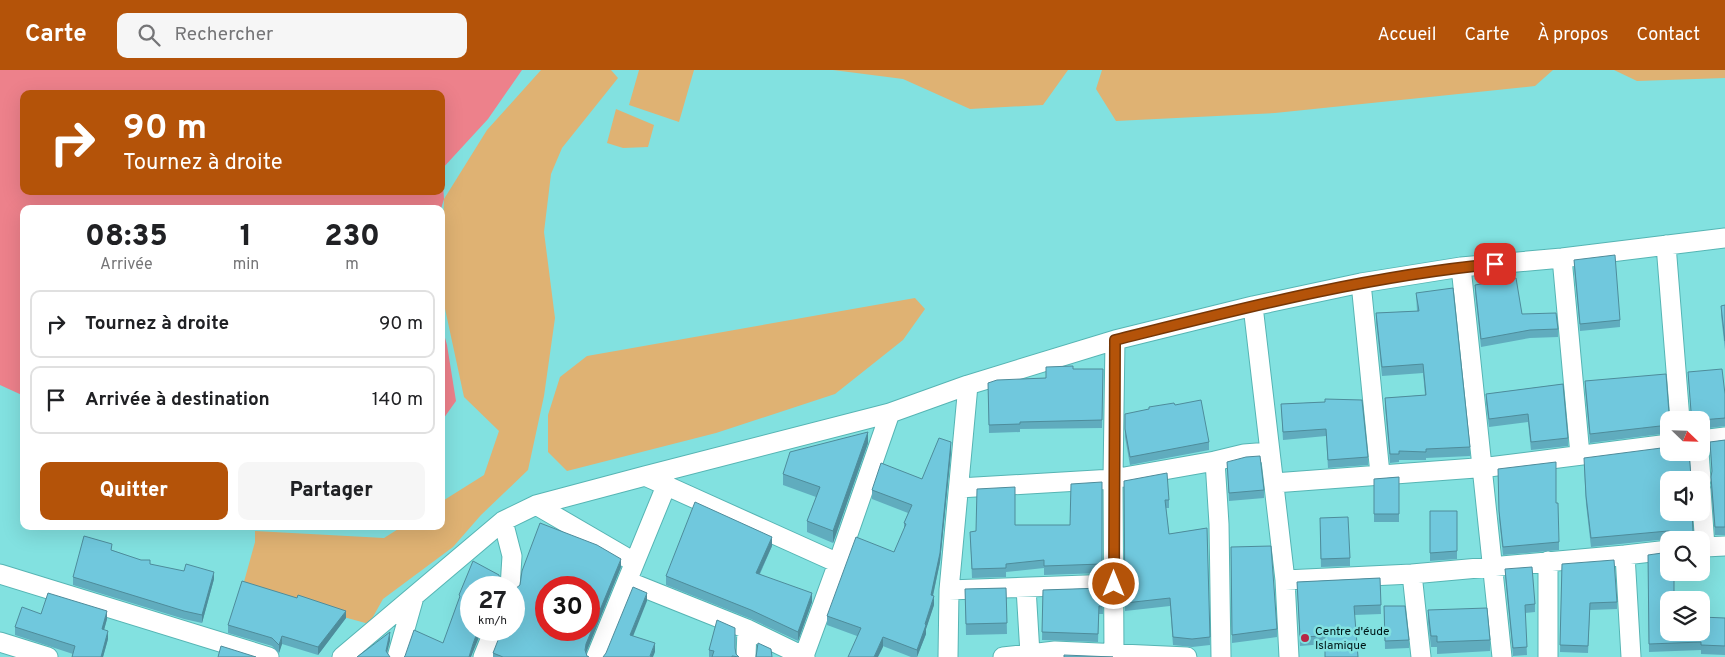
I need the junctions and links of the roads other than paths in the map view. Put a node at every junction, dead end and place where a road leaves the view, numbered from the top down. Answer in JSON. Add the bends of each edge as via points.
{"nodes":[{"id":1,"x":1725,"y":238,"type":"edge"},
{"id":2,"x":1666,"y":245,"type":"junction"},
{"id":3,"x":1562,"y":258,"type":"junction"},
{"id":4,"x":1461,"y":267,"type":"junction"},
{"id":5,"x":1361,"y":283,"type":"junction"},
{"id":6,"x":1253,"y":306,"type":"junction"},
{"id":7,"x":1115,"y":340,"type":"junction"},
{"id":8,"x":968,"y":385,"type":"junction"},
{"id":9,"x":1679,"y":411,"type":"edge"},
{"id":10,"x":890,"y":413,"type":"junction"},
{"id":11,"x":1725,"y":437,"type":"edge"},
{"id":12,"x":1710,"y":439,"type":"edge"},
{"id":13,"x":1660,"y":445,"type":"edge"},
{"id":14,"x":1270,"y":452,"type":"junction"},
{"id":15,"x":1580,"y":455,"type":"junction"},
{"id":16,"x":1215,"y":461,"type":"junction"},
{"id":17,"x":1482,"y":467,"type":"junction"},
{"id":18,"x":1380,"y":474,"type":"junction"},
{"id":19,"x":645,"y":476,"type":"junction"},
{"id":20,"x":1113,"y":478,"type":"junction"},
{"id":21,"x":1274,"y":483,"type":"junction"},
{"id":22,"x":666,"y":486,"type":"junction"},
{"id":23,"x":960,"y":488,"type":"junction"},
{"id":24,"x":536,"y":505,"type":"junction"},
{"id":25,"x":503,"y":521,"type":"junction"},
{"id":26,"x":1725,"y":546,"type":"edge"},
{"id":27,"x":1710,"y":547,"type":"edge"},
{"id":28,"x":1660,"y":551,"type":"edge"},
{"id":29,"x":1625,"y":555,"type":"junction"},
{"id":30,"x":1548,"y":561,"type":"junction"},
{"id":31,"x":634,"y":562,"type":"junction"},
{"id":32,"x":838,"y":563,"type":"junction"},
{"id":33,"x":1492,"y":566,"type":"junction"},
{"id":34,"x":0,"y":574,"type":"edge"},
{"id":35,"x":1412,"y":574,"type":"junction"},
{"id":36,"x":511,"y":576,"type":"edge"},
{"id":37,"x":1285,"y":580,"type":"junction"},
{"id":38,"x":626,"y":581,"type":"junction"},
{"id":39,"x":1114,"y":584,"type":"junction"},
{"id":40,"x":1026,"y":588,"type":"junction"},
{"id":41,"x":949,"y":590,"type":"junction"},
{"id":42,"x":414,"y":597,"type":"junction"},
{"id":43,"x":747,"y":629,"type":"junction"},
{"id":44,"x":490,"y":641,"type":"edge"},
{"id":45,"x":0,"y":642,"type":"edge"},
{"id":46,"x":1030,"y":654,"type":"junction"},
{"id":47,"x":1055,"y":654,"type":"edge"},
{"id":48,"x":1114,"y":654,"type":"junction"},
{"id":49,"x":48,"y":657,"type":"edge"},
{"id":50,"x":268,"y":657,"type":"edge"},
{"id":51,"x":342,"y":657,"type":"edge"},
{"id":52,"x":397,"y":657,"type":"edge"},
{"id":53,"x":483,"y":657,"type":"edge"},
{"id":54,"x":596,"y":657,"type":"edge"},
{"id":55,"x":746,"y":657,"type":"edge"},
{"id":56,"x":805,"y":657,"type":"edge"},
{"id":57,"x":948,"y":657,"type":"edge"},
{"id":58,"x":1003,"y":657,"type":"edge"},
{"id":59,"x":1164,"y":657,"type":"edge"},
{"id":60,"x":1187,"y":657,"type":"edge"},
{"id":61,"x":1221,"y":657,"type":"edge"},
{"id":62,"x":1289,"y":657,"type":"edge"},
{"id":63,"x":1421,"y":657,"type":"edge"},
{"id":64,"x":1502,"y":657,"type":"edge"},
{"id":65,"x":1548,"y":657,"type":"edge"},
{"id":66,"x":1631,"y":657,"type":"edge"}],
"edges":[{"from":1,"to":2,"type":"street"},
{"from":2,"to":3,"type":"street"},
{"from":2,"to":9,"type":"street"},
{"from":3,"to":4,"type":"street"},
{"from":3,"to":15,"type":"street"},
{"from":4,"to":5,"type":"street"},
{"from":4,"to":17,"type":"street"},
{"from":5,"to":6,"type":"street"},
{"from":5,"to":18,"type":"street"},
{"from":6,"to":7,"type":"street"},
{"from":6,"to":14,"type":"street"},
{"from":7,"to":8,"type":"street"},
{"from":7,"to":20,"type":"street"},
{"from":8,"to":10,"type":"street"},
{"from":8,"to":23,"type":"street"},
{"from":10,"to":19,"type":"street"},
{"from":10,"to":32,"type":"street"},
{"from":11,"to":12,"type":"street"},
{"from":13,"to":15,"type":"street"},
{"from":14,"to":16,"type":"street"},
{"from":14,"to":21,"type":"street"},
{"from":15,"to":17,"type":"street"},
{"from":16,"to":20,"type":"street"},
{"from":16,"to":61,"type":"street"},
{"from":17,"to":18,"type":"street"},
{"from":17,"to":33,"type":"street"},
{"from":18,"to":21,"type":"street"},
{"from":19,"to":22,"type":"street"},
{"from":19,"to":24,"type":"street"},
{"from":20,"to":23,"type":"street"},
{"from":20,"to":39,"type":"street"},
{"from":21,"to":37,"type":"street"},
{"from":22,"to":31,"type":"street"},
{"from":22,"to":32,"type":"street"},
{"from":23,"to":41,"type":"street"},
{"from":24,"to":25,"type":"street"},
{"from":24,"to":31,"type":"street"},
{"from":25,"to":36,"type":"street","via":[[512,556]]},
{"from":25,"to":42,"type":"street"},
{"from":26,"to":27,"type":"street"},
{"from":28,"to":29,"type":"street"},
{"from":29,"to":30,"type":"street"},
{"from":29,"to":66,"type":"street"},
{"from":30,"to":33,"type":"street"},
{"from":30,"to":65,"type":"street"},
{"from":31,"to":38,"type":"street"},
{"from":32,"to":56,"type":"street"},
{"from":33,"to":35,"type":"street"},
{"from":33,"to":64,"type":"street"},
{"from":34,"to":50,"type":"street"},
{"from":35,"to":37,"type":"street"},
{"from":35,"to":63,"type":"street"},
{"from":37,"to":62,"type":"street"},
{"from":38,"to":43,"type":"street"},
{"from":38,"to":54,"type":"street"},
{"from":39,"to":40,"type":"street"},
{"from":39,"to":48,"type":"street"},
{"from":40,"to":41,"type":"street"},
{"from":40,"to":46,"type":"street"},
{"from":41,"to":57,"type":"street"},
{"from":42,"to":51,"type":"street"},
{"from":42,"to":52,"type":"street"},
{"from":43,"to":55,"type":"street"},
{"from":43,"to":56,"type":"street"},
{"from":44,"to":53,"type":"street"},
{"from":45,"to":49,"type":"street"},
{"from":46,"to":47,"type":"street"},
{"from":46,"to":58,"type":"street"},
{"from":47,"to":48,"type":"street"},
{"from":48,"to":59,"type":"street"},
{"from":59,"to":60,"type":"street"}]}
